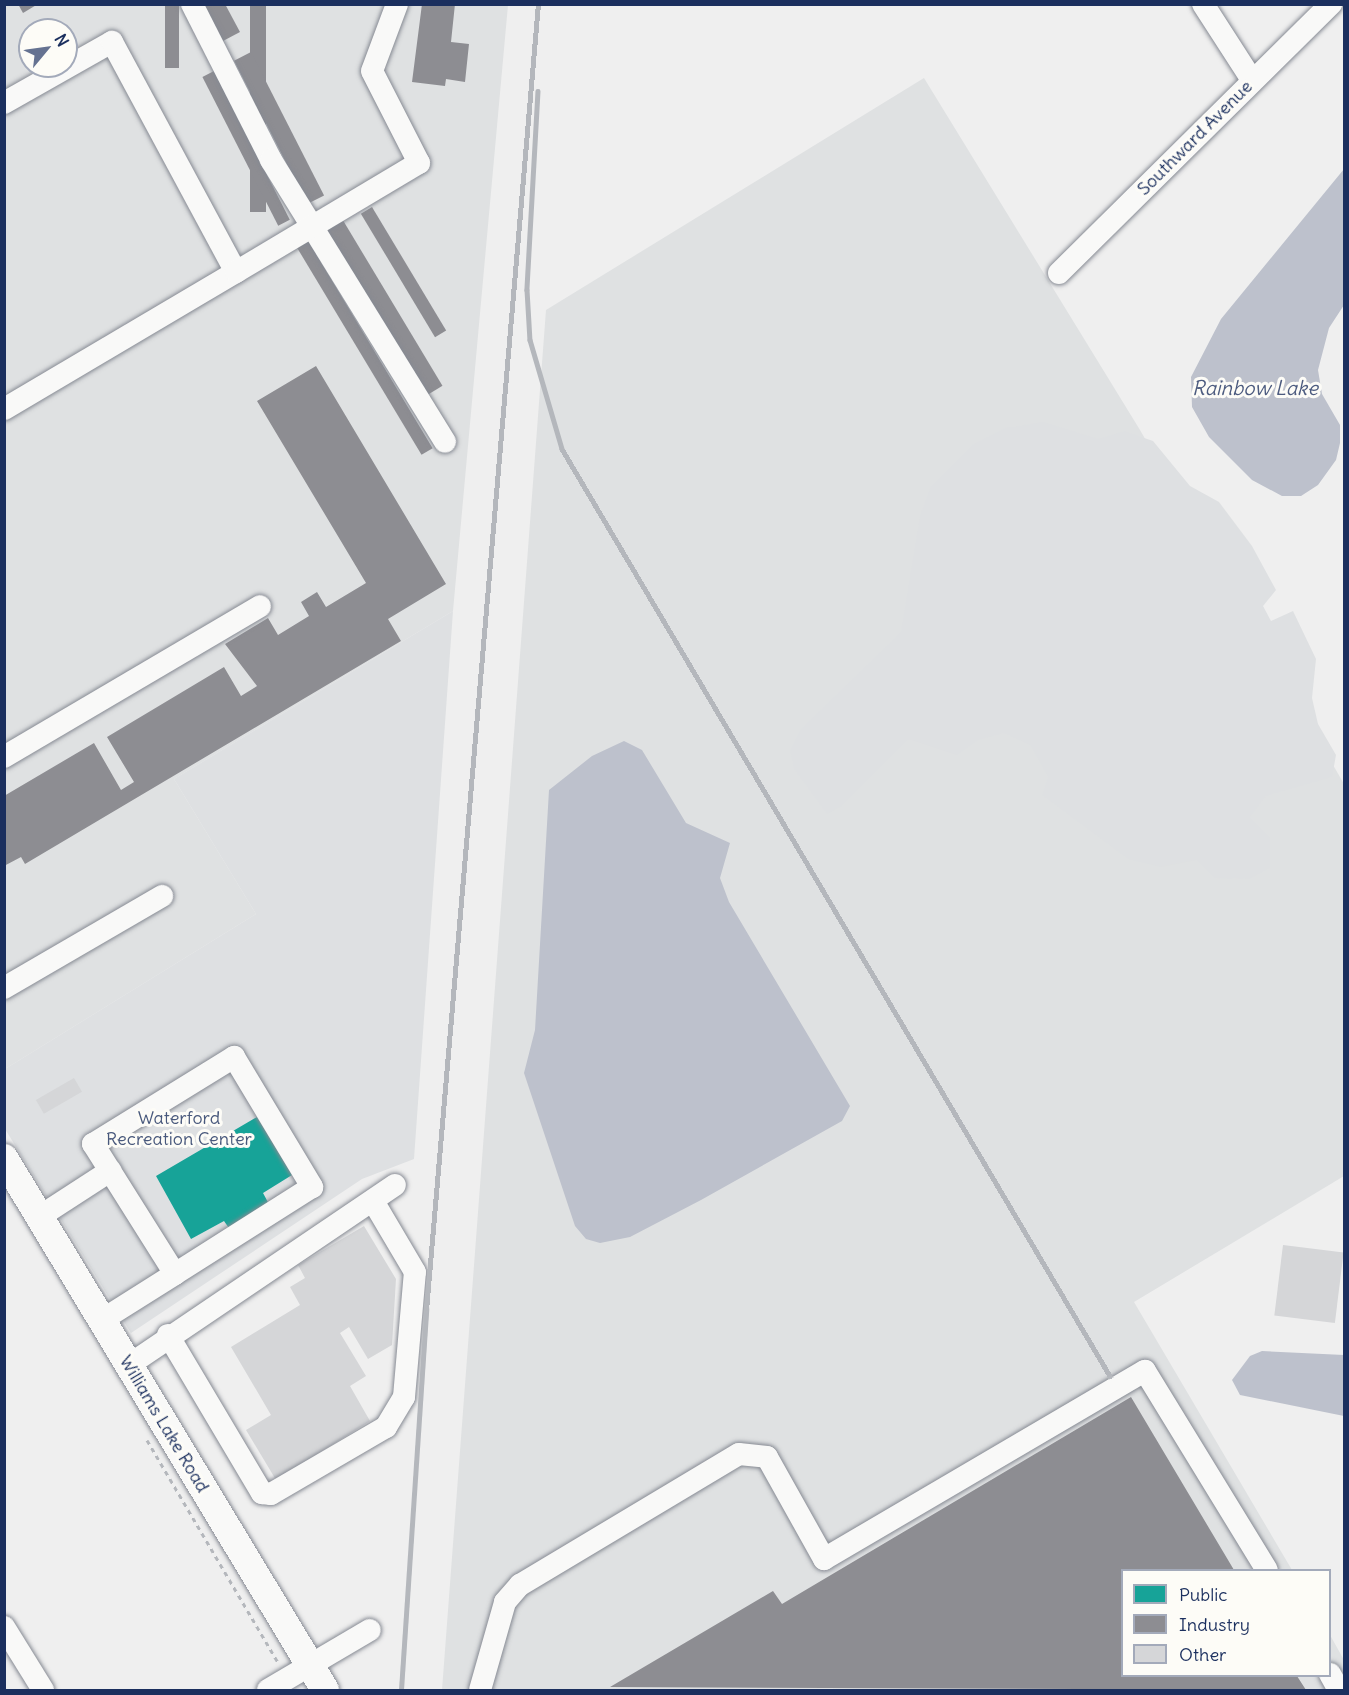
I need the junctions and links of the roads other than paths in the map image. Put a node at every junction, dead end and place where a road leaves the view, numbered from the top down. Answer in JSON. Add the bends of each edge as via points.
{"nodes":[{"id":1,"x":192,"y":4,"type":"edge"},
{"id":2,"x":397,"y":4,"type":"edge"},
{"id":3,"x":1203,"y":4,"type":"edge"},
{"id":4,"x":1331,"y":4,"type":"edge"},
{"id":5,"x":1252,"y":80,"type":"junction"},
{"id":6,"x":4,"y":103,"type":"edge"},
{"id":7,"x":311,"y":224,"type":"junction"},
{"id":8,"x":236,"y":272,"type":"junction"},
{"id":9,"x":1059,"y":273,"type":"dead end"},
{"id":10,"x":4,"y":409,"type":"edge"},
{"id":11,"x":445,"y":442,"type":"dead end"},
{"id":12,"x":260,"y":606,"type":"dead end"},
{"id":13,"x":4,"y":757,"type":"edge"},
{"id":14,"x":162,"y":896,"type":"dead end"},
{"id":15,"x":4,"y":988,"type":"edge"},
{"id":16,"x":4,"y":1158,"type":"edge"},
{"id":17,"x":110,"y":1171,"type":"junction"},
{"id":18,"x":395,"y":1185,"type":"dead end"},
{"id":19,"x":373,"y":1201,"type":"junction"},
{"id":20,"x":39,"y":1217,"type":"junction"},
{"id":21,"x":175,"y":1274,"type":"junction"},
{"id":22,"x":102,"y":1320,"type":"junction"},
{"id":23,"x":168,"y":1335,"type":"junction"},
{"id":24,"x":129,"y":1365,"type":"junction"},
{"id":25,"x":1266,"y":1569,"type":"edge"},
{"id":26,"x":4,"y":1627,"type":"edge"},
{"id":27,"x":370,"y":1630,"type":"dead end"},
{"id":28,"x":309,"y":1665,"type":"junction"},
{"id":29,"x":1331,"y":1677,"type":"edge"},
{"id":30,"x":43,"y":1690,"type":"edge"},
{"id":31,"x":268,"y":1690,"type":"edge"},
{"id":32,"x":325,"y":1690,"type":"edge"},
{"id":33,"x":480,"y":1690,"type":"edge"},
{"id":34,"x":1339,"y":1690,"type":"edge"}],
"edges":[{"from":1,"to":7,"type":"street"},
{"from":2,"to":7,"type":"street","via":[[372,71],[419,163]]},
{"from":3,"to":5,"type":"street"},
{"from":4,"to":5,"type":"street","name":"Southward Avenue"},
{"from":5,"to":9,"type":"street","name":"Southward Avenue"},
{"from":6,"to":8,"type":"street","via":[[112,42]]},
{"from":7,"to":8,"type":"street"},
{"from":7,"to":11,"type":"street"},
{"from":8,"to":10,"type":"street"},
{"from":12,"to":13,"type":"street"},
{"from":14,"to":15,"type":"street"},
{"from":16,"to":20,"type":"main road","name":"Williams Lake Road"},
{"from":17,"to":20,"type":"street"},
{"from":17,"to":21,"type":"street"},
{"from":17,"to":21,"type":"street","via":[[93,1144],[234,1057],[312,1187]]},
{"from":18,"to":19,"type":"street"},
{"from":19,"to":23,"type":"street"},
{"from":19,"to":23,"type":"street","via":[[415,1272],[404,1397],[386,1427],[271,1494],[262,1493]]},
{"from":20,"to":22,"type":"main road","name":"Williams Lake Road"},
{"from":21,"to":22,"type":"street"},
{"from":22,"to":24,"type":"main road","name":"Williams Lake Road"},
{"from":23,"to":24,"type":"street"},
{"from":24,"to":28,"type":"main road","name":"Williams Lake Road"},
{"from":25,"to":33,"type":"street","via":[[1145,1371],[824,1559],[767,1457],[739,1454],[545,1565],[520,1585],[506,1602]]},
{"from":26,"to":30,"type":"street"},
{"from":27,"to":28,"type":"street"},
{"from":28,"to":31,"type":"street"},
{"from":28,"to":32,"type":"main road","name":"Williams Lake Road"},
{"from":29,"to":34,"type":"street"}]}
